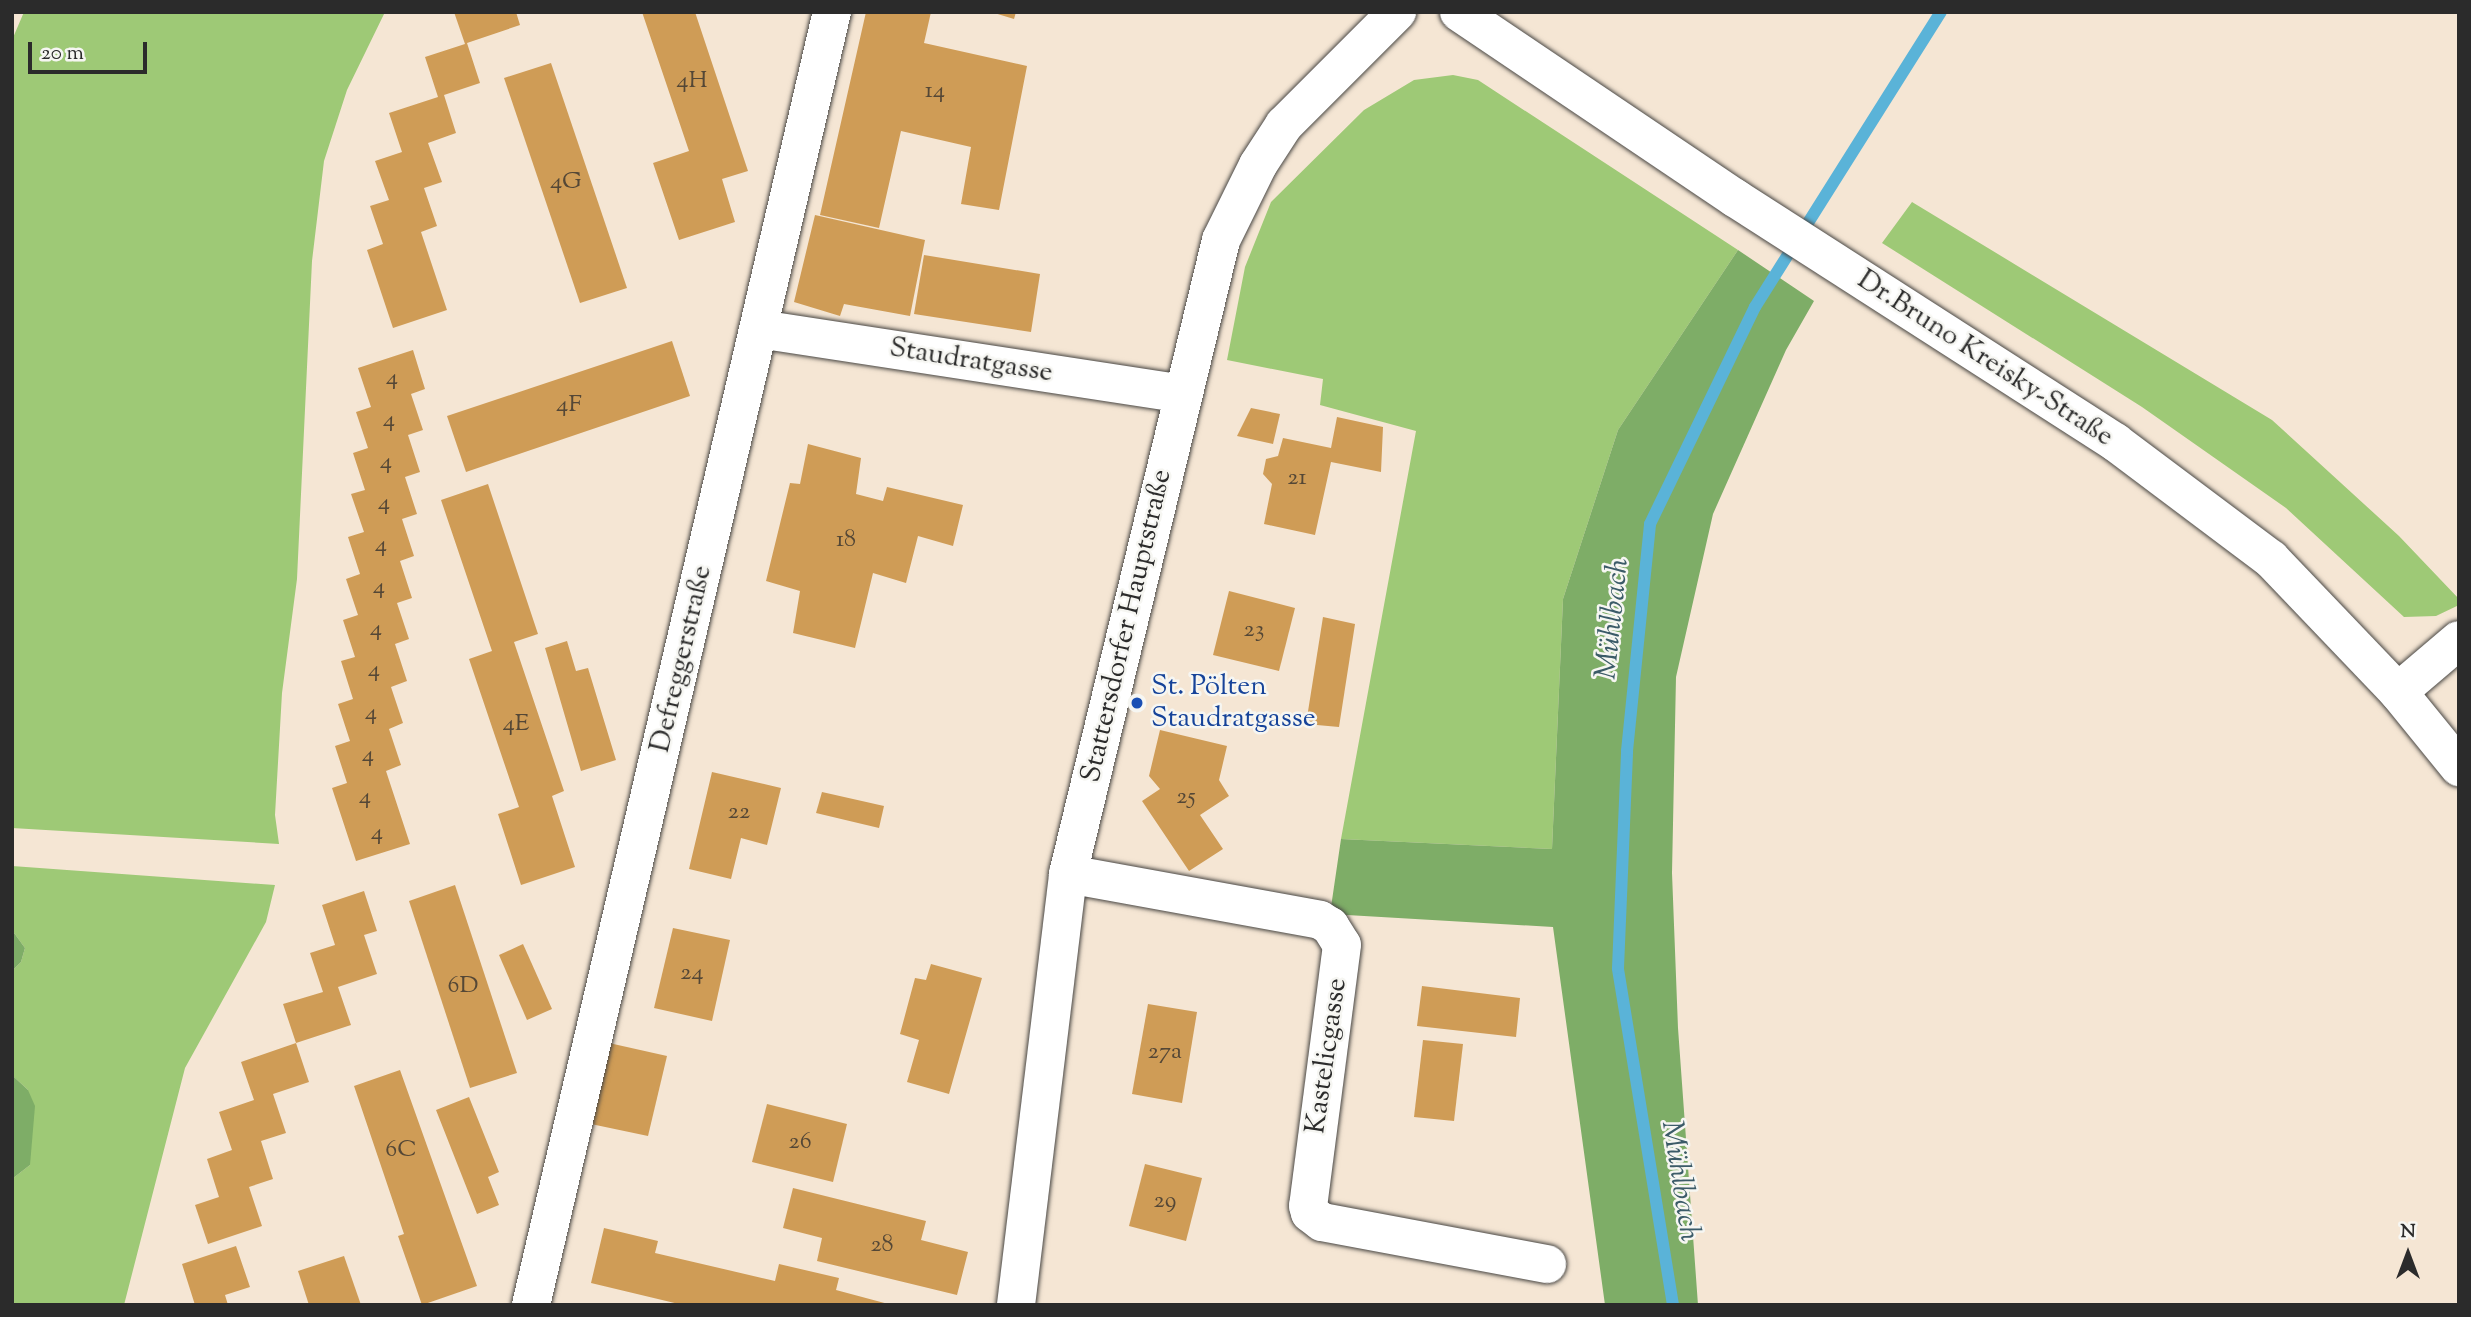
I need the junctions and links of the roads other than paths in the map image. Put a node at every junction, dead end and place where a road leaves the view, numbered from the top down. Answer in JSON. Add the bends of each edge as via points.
{"nodes":[{"id":1,"x":832,"y":12,"type":"edge"},
{"id":2,"x":1397,"y":12,"type":"edge"},
{"id":3,"x":1459,"y":12,"type":"edge"},
{"id":4,"x":760,"y":329,"type":"junction"},
{"id":5,"x":1183,"y":394,"type":"junction"},
{"id":6,"x":2459,"y":640,"type":"edge"},
{"id":7,"x":2398,"y":692,"type":"junction"},
{"id":8,"x":2459,"y":767,"type":"edge"},
{"id":9,"x":1069,"y":874,"type":"junction"},
{"id":10,"x":1547,"y":1264,"type":"dead end"},
{"id":11,"x":531,"y":1305,"type":"edge"},
{"id":12,"x":1016,"y":1305,"type":"edge"}],
"edges":[{"from":1,"to":4,"type":"street","name":"Defreggerstraße"},
{"from":2,"to":5,"type":"street","name":"Stattersdorfer Hauptstraße","via":[[1284,125],[1258,164],[1221,240]]},
{"from":3,"to":7,"type":"street","name":"Dr.Bruno Kreisky-Straße","via":[[1735,198],[2115,442],[2271,559]]},
{"from":4,"to":5,"type":"street","name":"Staudratgasse"},
{"from":4,"to":11,"type":"street","name":"Defreggerstraße"},
{"from":5,"to":9,"type":"street","name":"Stattersdorfer Hauptstraße"},
{"from":6,"to":7,"type":"street"},
{"from":7,"to":8,"type":"street","name":"Dr.Bruno Kreisky-Straße"},
{"from":9,"to":10,"type":"street","name":"Kastelicgasse","via":[[1321,920],[1330,926],[1342,945],[1310,1213],[1322,1222]]},
{"from":9,"to":12,"type":"street","name":"Stattersdorfer Hauptstraße"}]}
